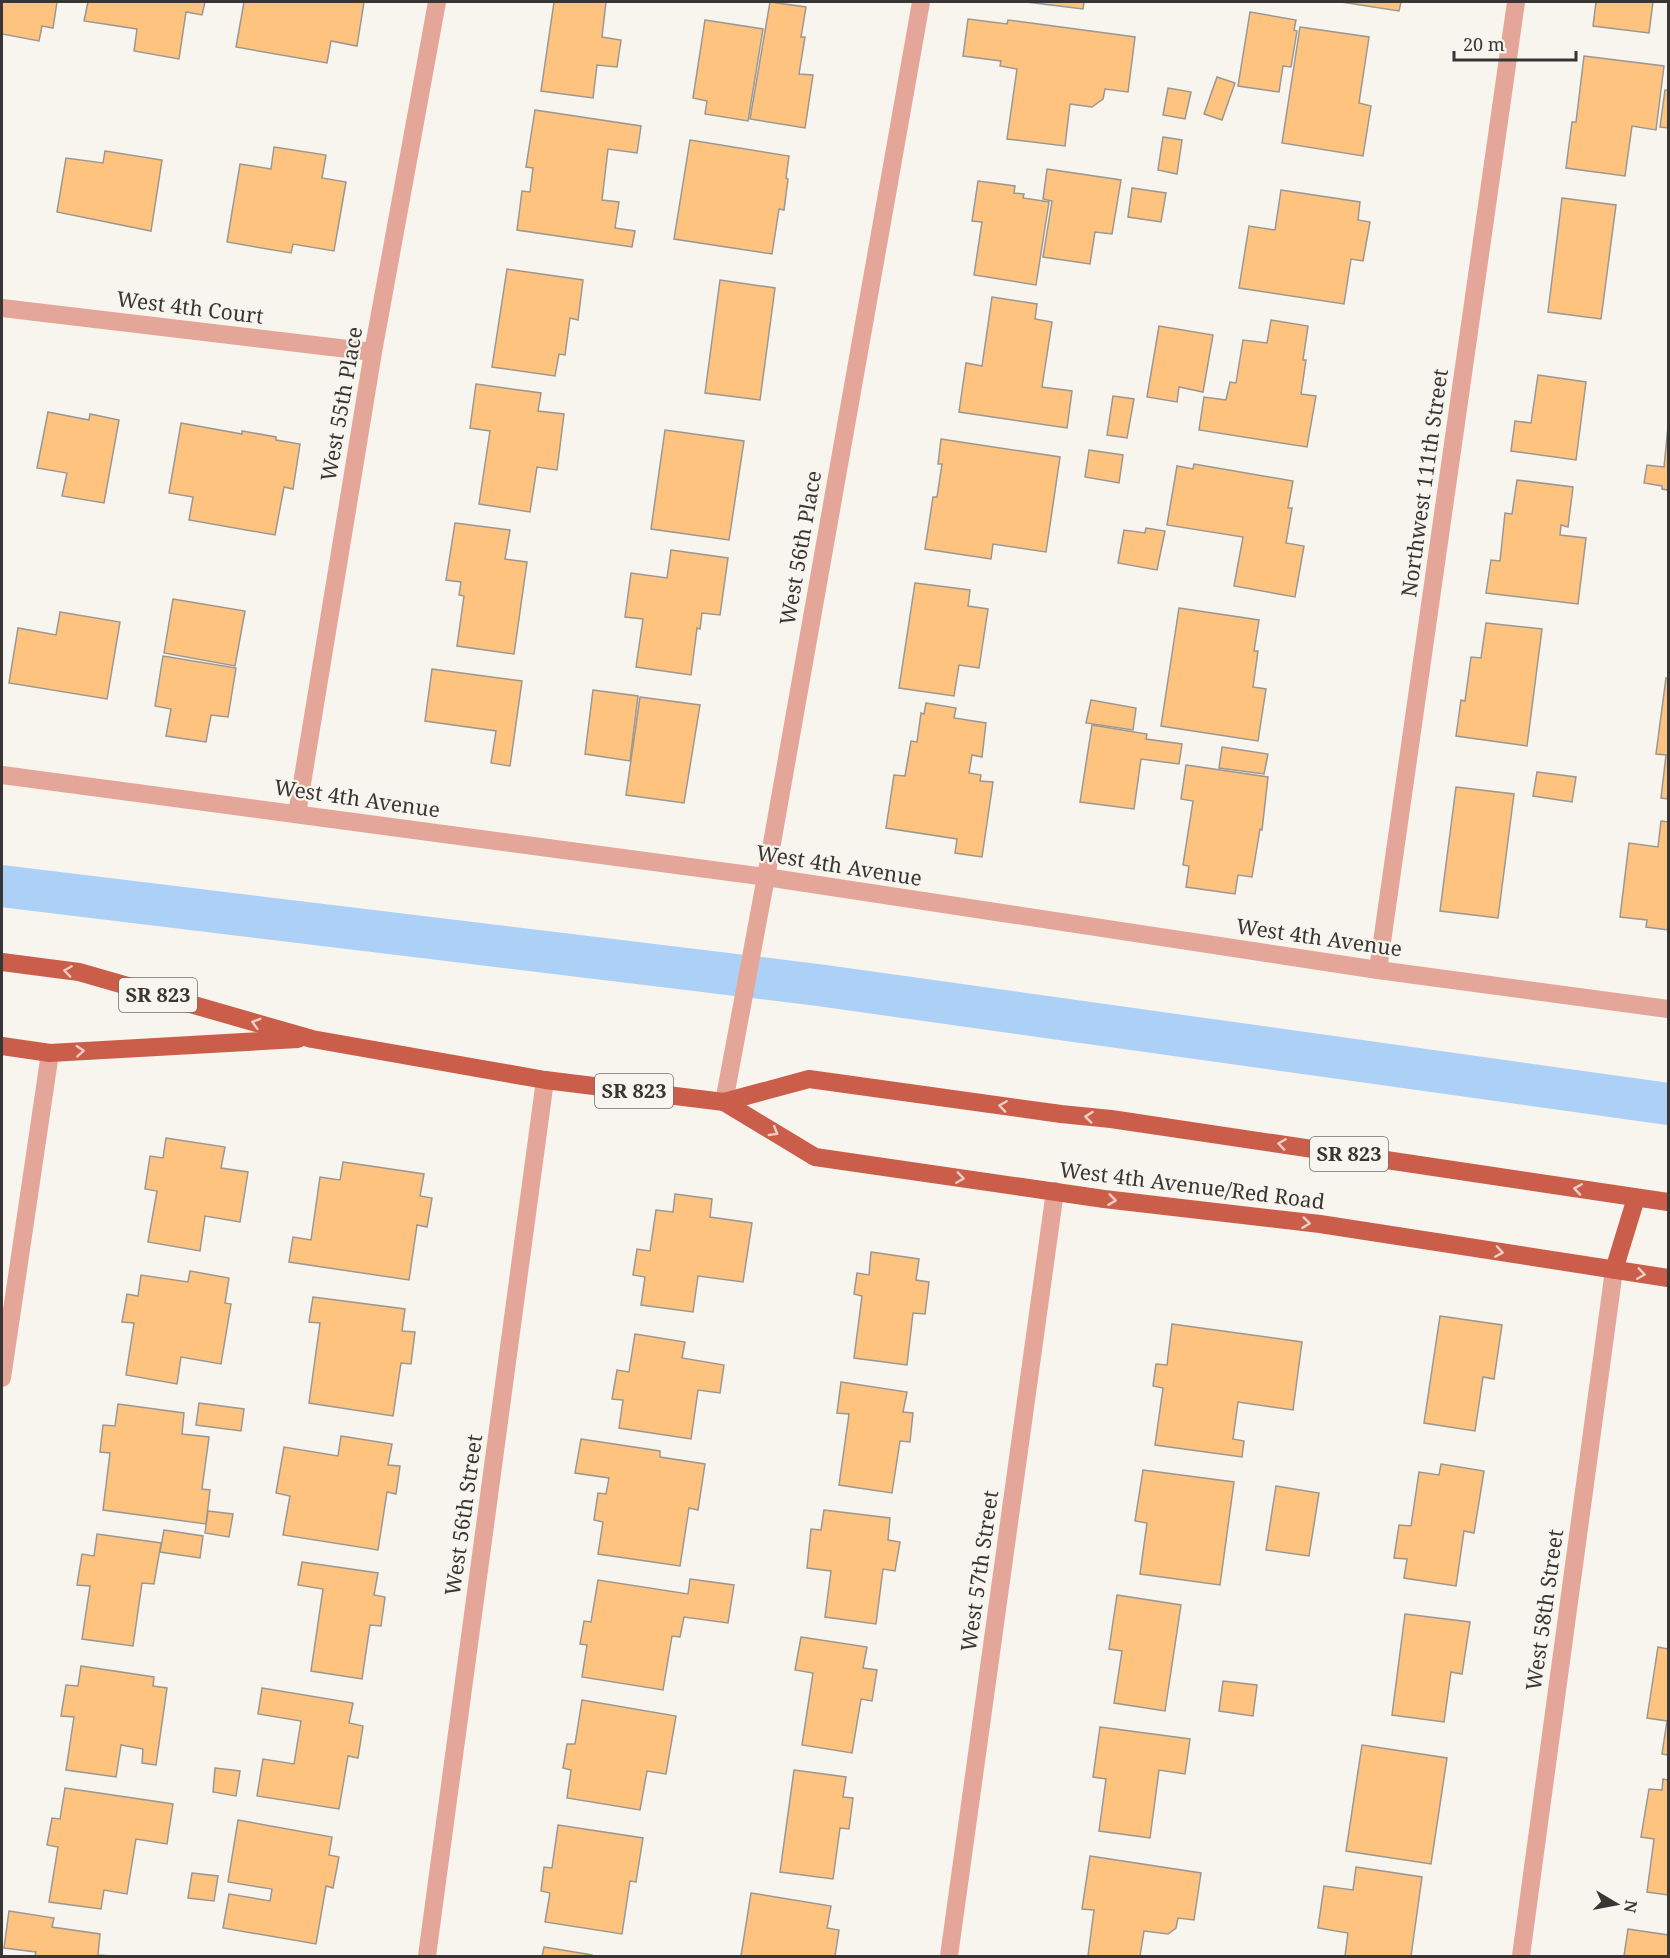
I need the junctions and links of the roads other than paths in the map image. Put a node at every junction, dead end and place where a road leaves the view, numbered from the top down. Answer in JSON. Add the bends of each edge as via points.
{"nodes":[{"id":1,"x":437,"y":2,"type":"edge"},
{"id":2,"x":921,"y":2,"type":"edge"},
{"id":3,"x":1516,"y":2,"type":"edge"},
{"id":4,"x":2,"y":308,"type":"edge"},
{"id":5,"x":373,"y":352,"type":"junction"},
{"id":6,"x":2,"y":774,"type":"edge"},
{"id":7,"x":297,"y":814,"type":"junction"},
{"id":8,"x":766,"y":877,"type":"junction"},
{"id":9,"x":2,"y":962,"type":"edge"},
{"id":10,"x":1378,"y":970,"type":"junction"},
{"id":11,"x":1668,"y":1009,"type":"edge"},
{"id":12,"x":312,"y":1039,"type":"junction"},
{"id":13,"x":2,"y":1046,"type":"edge"},
{"id":14,"x":50,"y":1053,"type":"junction"},
{"id":15,"x":545,"y":1080,"type":"junction"},
{"id":16,"x":724,"y":1102,"type":"junction"},
{"id":17,"x":1055,"y":1191,"type":"junction"},
{"id":18,"x":1636,"y":1198,"type":"junction"},
{"id":19,"x":1668,"y":1202,"type":"edge"},
{"id":20,"x":1614,"y":1270,"type":"junction"},
{"id":21,"x":1668,"y":1278,"type":"edge"},
{"id":22,"x":2,"y":1378,"type":"edge"},
{"id":23,"x":426,"y":1956,"type":"edge"},
{"id":24,"x":949,"y":1956,"type":"edge"},
{"id":25,"x":1521,"y":1956,"type":"edge"}],
"edges":[{"from":1,"to":5,"type":"street","name":"West 55th Place"},
{"from":2,"to":8,"type":"street","name":"West 56th Place"},
{"from":3,"to":10,"type":"street","name":"Northwest 111th Street"},
{"from":4,"to":5,"type":"street","name":"West 4th Court"},
{"from":5,"to":7,"type":"street","name":"West 55th Place"},
{"from":6,"to":7,"type":"street","name":"West 4th Avenue"},
{"from":7,"to":8,"type":"street","name":"West 4th Avenue"},
{"from":8,"to":10,"type":"street","name":"West 4th Avenue"},
{"from":8,"to":16,"type":"street","name":"West 56th Place"},
{"from":12,"to":9,"type":"main road","name":"West 4th Avenue/Red Road","number":"SR 823","one_way":true,"via":[[79,972]]},
{"from":10,"to":11,"type":"street","name":"West 4th Avenue"},
{"from":14,"to":12,"type":"main road","name":"West 4th Avenue/Red Road","number":"SR 823","one_way":true},
{"from":12,"to":15,"type":"main road","name":"West 4th Avenue/Red Road","number":"SR 823"},
{"from":13,"to":14,"type":"main road","name":"West 4th Avenue/Red Road","number":"SR 823"},
{"from":14,"to":22,"type":"street"},
{"from":15,"to":16,"type":"main road","name":"West 4th Avenue/Red Road","number":"SR 823"},
{"from":15,"to":23,"type":"street","name":"West 56th Street"},
{"from":16,"to":17,"type":"main road","name":"West 4th Avenue/Red Road","number":"SR 823","one_way":true,"via":[[815,1156]]},
{"from":18,"to":16,"type":"main road","name":"West 4th Avenue/Red Road","number":"SR 823","one_way":true,"via":[[1111,1119],[809,1079]]},
{"from":17,"to":20,"type":"main road","name":"West 4th Avenue/Red Road","number":"SR 823","one_way":true,"via":[[1320,1224]]},
{"from":17,"to":24,"type":"street","name":"West 57th Street"},
{"from":18,"to":19,"type":"main road","name":"West 4th Avenue/Red Road","number":"SR 823"},
{"from":18,"to":20,"type":"main road"},
{"from":20,"to":21,"type":"main road","name":"West 4th Avenue/Red Road","number":"SR 823","one_way":true},
{"from":20,"to":25,"type":"street","name":"West 58th Street"}]}
